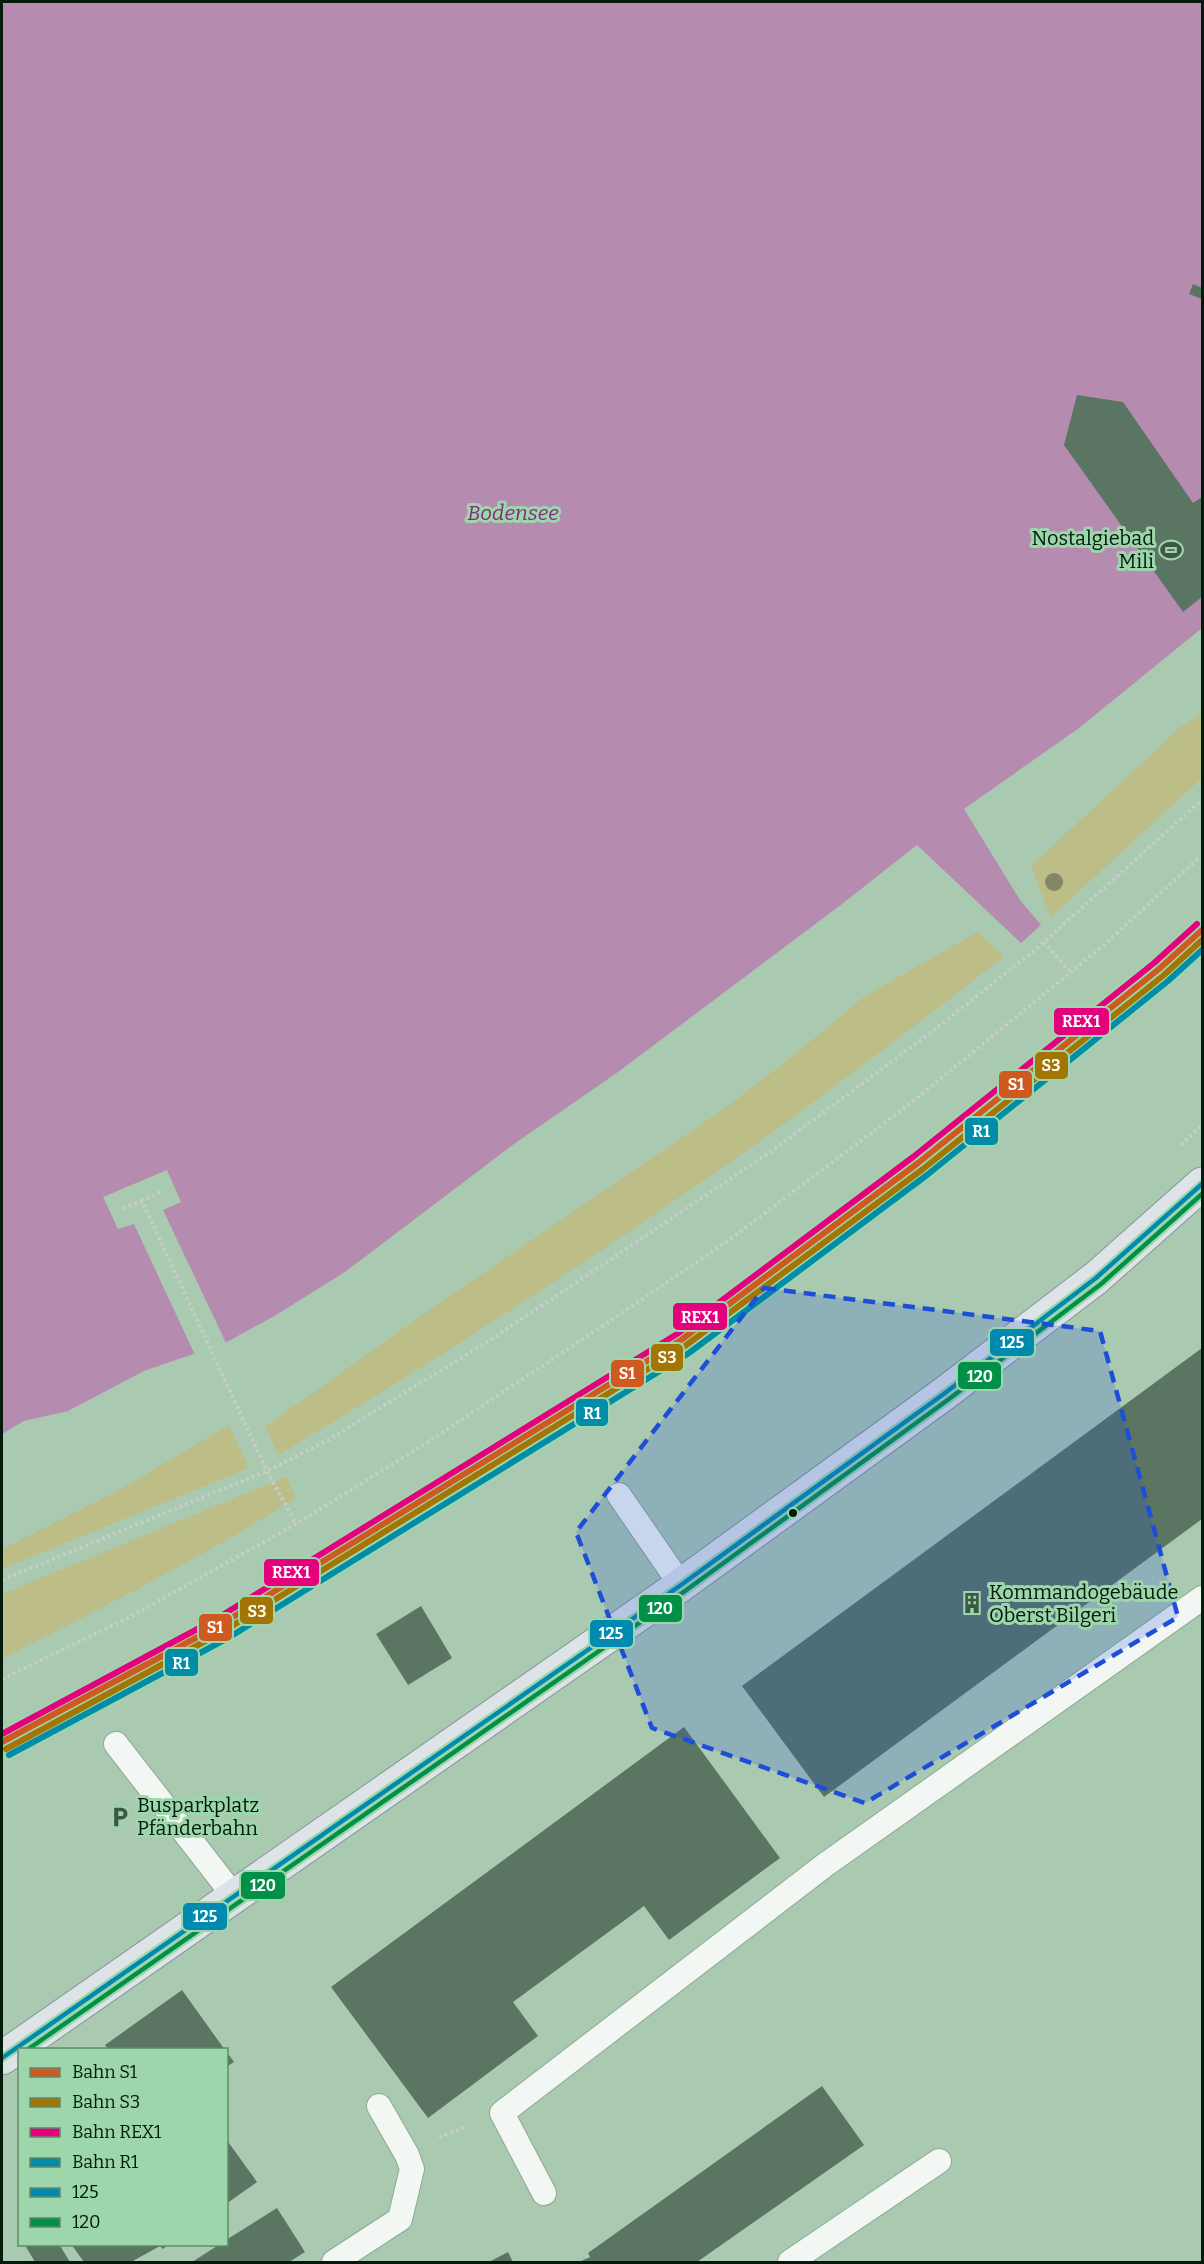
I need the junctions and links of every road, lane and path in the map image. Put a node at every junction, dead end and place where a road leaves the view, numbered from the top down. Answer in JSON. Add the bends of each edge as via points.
{"nodes":[{"id":1,"x":1203,"y":800,"type":"edge"},
{"id":2,"x":1203,"y":855,"type":"edge"},
{"id":3,"x":1044,"y":942,"type":"junction"},
{"id":4,"x":1071,"y":973,"type":"junction"},
{"id":5,"x":1203,"y":1125,"type":"edge"},
{"id":6,"x":1178,"y":1148,"type":"dead end"},
{"id":7,"x":1203,"y":1184,"type":"edge"},
{"id":8,"x":160,"y":1192,"type":"dead end"},
{"id":9,"x":142,"y":1201,"type":"junction"},
{"id":10,"x":123,"y":1208,"type":"dead end"},
{"id":11,"x":267,"y":1471,"type":"junction"},
{"id":12,"x":619,"y":1495,"type":"dead end"},
{"id":13,"x":296,"y":1524,"type":"junction"},
{"id":14,"x":2,"y":1580,"type":"edge"},
{"id":15,"x":681,"y":1585,"type":"junction"},
{"id":16,"x":1203,"y":1598,"type":"edge"},
{"id":17,"x":2,"y":1678,"type":"edge"},
{"id":18,"x":116,"y":1743,"type":"dead end"},
{"id":19,"x":234,"y":1896,"type":"junction"},
{"id":20,"x":2,"y":2058,"type":"edge"},
{"id":21,"x":379,"y":2106,"type":"dead end"},
{"id":22,"x":502,"y":2113,"type":"junction"},
{"id":23,"x":407,"y":2155,"type":"junction"},
{"id":24,"x":939,"y":2161,"type":"dead end"},
{"id":25,"x":544,"y":2193,"type":"dead end"},
{"id":26,"x":334,"y":2262,"type":"edge"},
{"id":27,"x":790,"y":2262,"type":"edge"}],
"edges":[{"from":1,"to":3,"type":"path"},
{"from":2,"to":4,"type":"path"},
{"from":3,"to":4,"type":"path"},
{"from":3,"to":11,"type":"path","via":[[778,1146],[636,1243],[485,1343],[328,1440]]},
{"from":4,"to":13,"type":"path","via":[[907,1106],[729,1240],[435,1438]]},
{"from":5,"to":6,"type":"path"},
{"from":7,"to":15,"type":"main road","via":[[1096,1278]]},
{"from":8,"to":9,"type":"path"},
{"from":9,"to":10,"type":"path"},
{"from":9,"to":11,"type":"path"},
{"from":11,"to":13,"type":"path"},
{"from":11,"to":14,"type":"path"},
{"from":12,"to":15,"type":"lane"},
{"from":13,"to":17,"type":"path","via":[[128,1618]]},
{"from":15,"to":19,"type":"main road"},
{"from":16,"to":22,"type":"lane","via":[[825,1865]]},
{"from":18,"to":19,"type":"lane"},
{"from":19,"to":20,"type":"main road"},
{"from":21,"to":23,"type":"lane"},
{"from":22,"to":23,"type":"path","via":[[438,2137]]},
{"from":22,"to":25,"type":"lane"},
{"from":23,"to":26,"type":"lane","via":[[412,2169],[400,2219]]},
{"from":24,"to":27,"type":"lane"}]}
